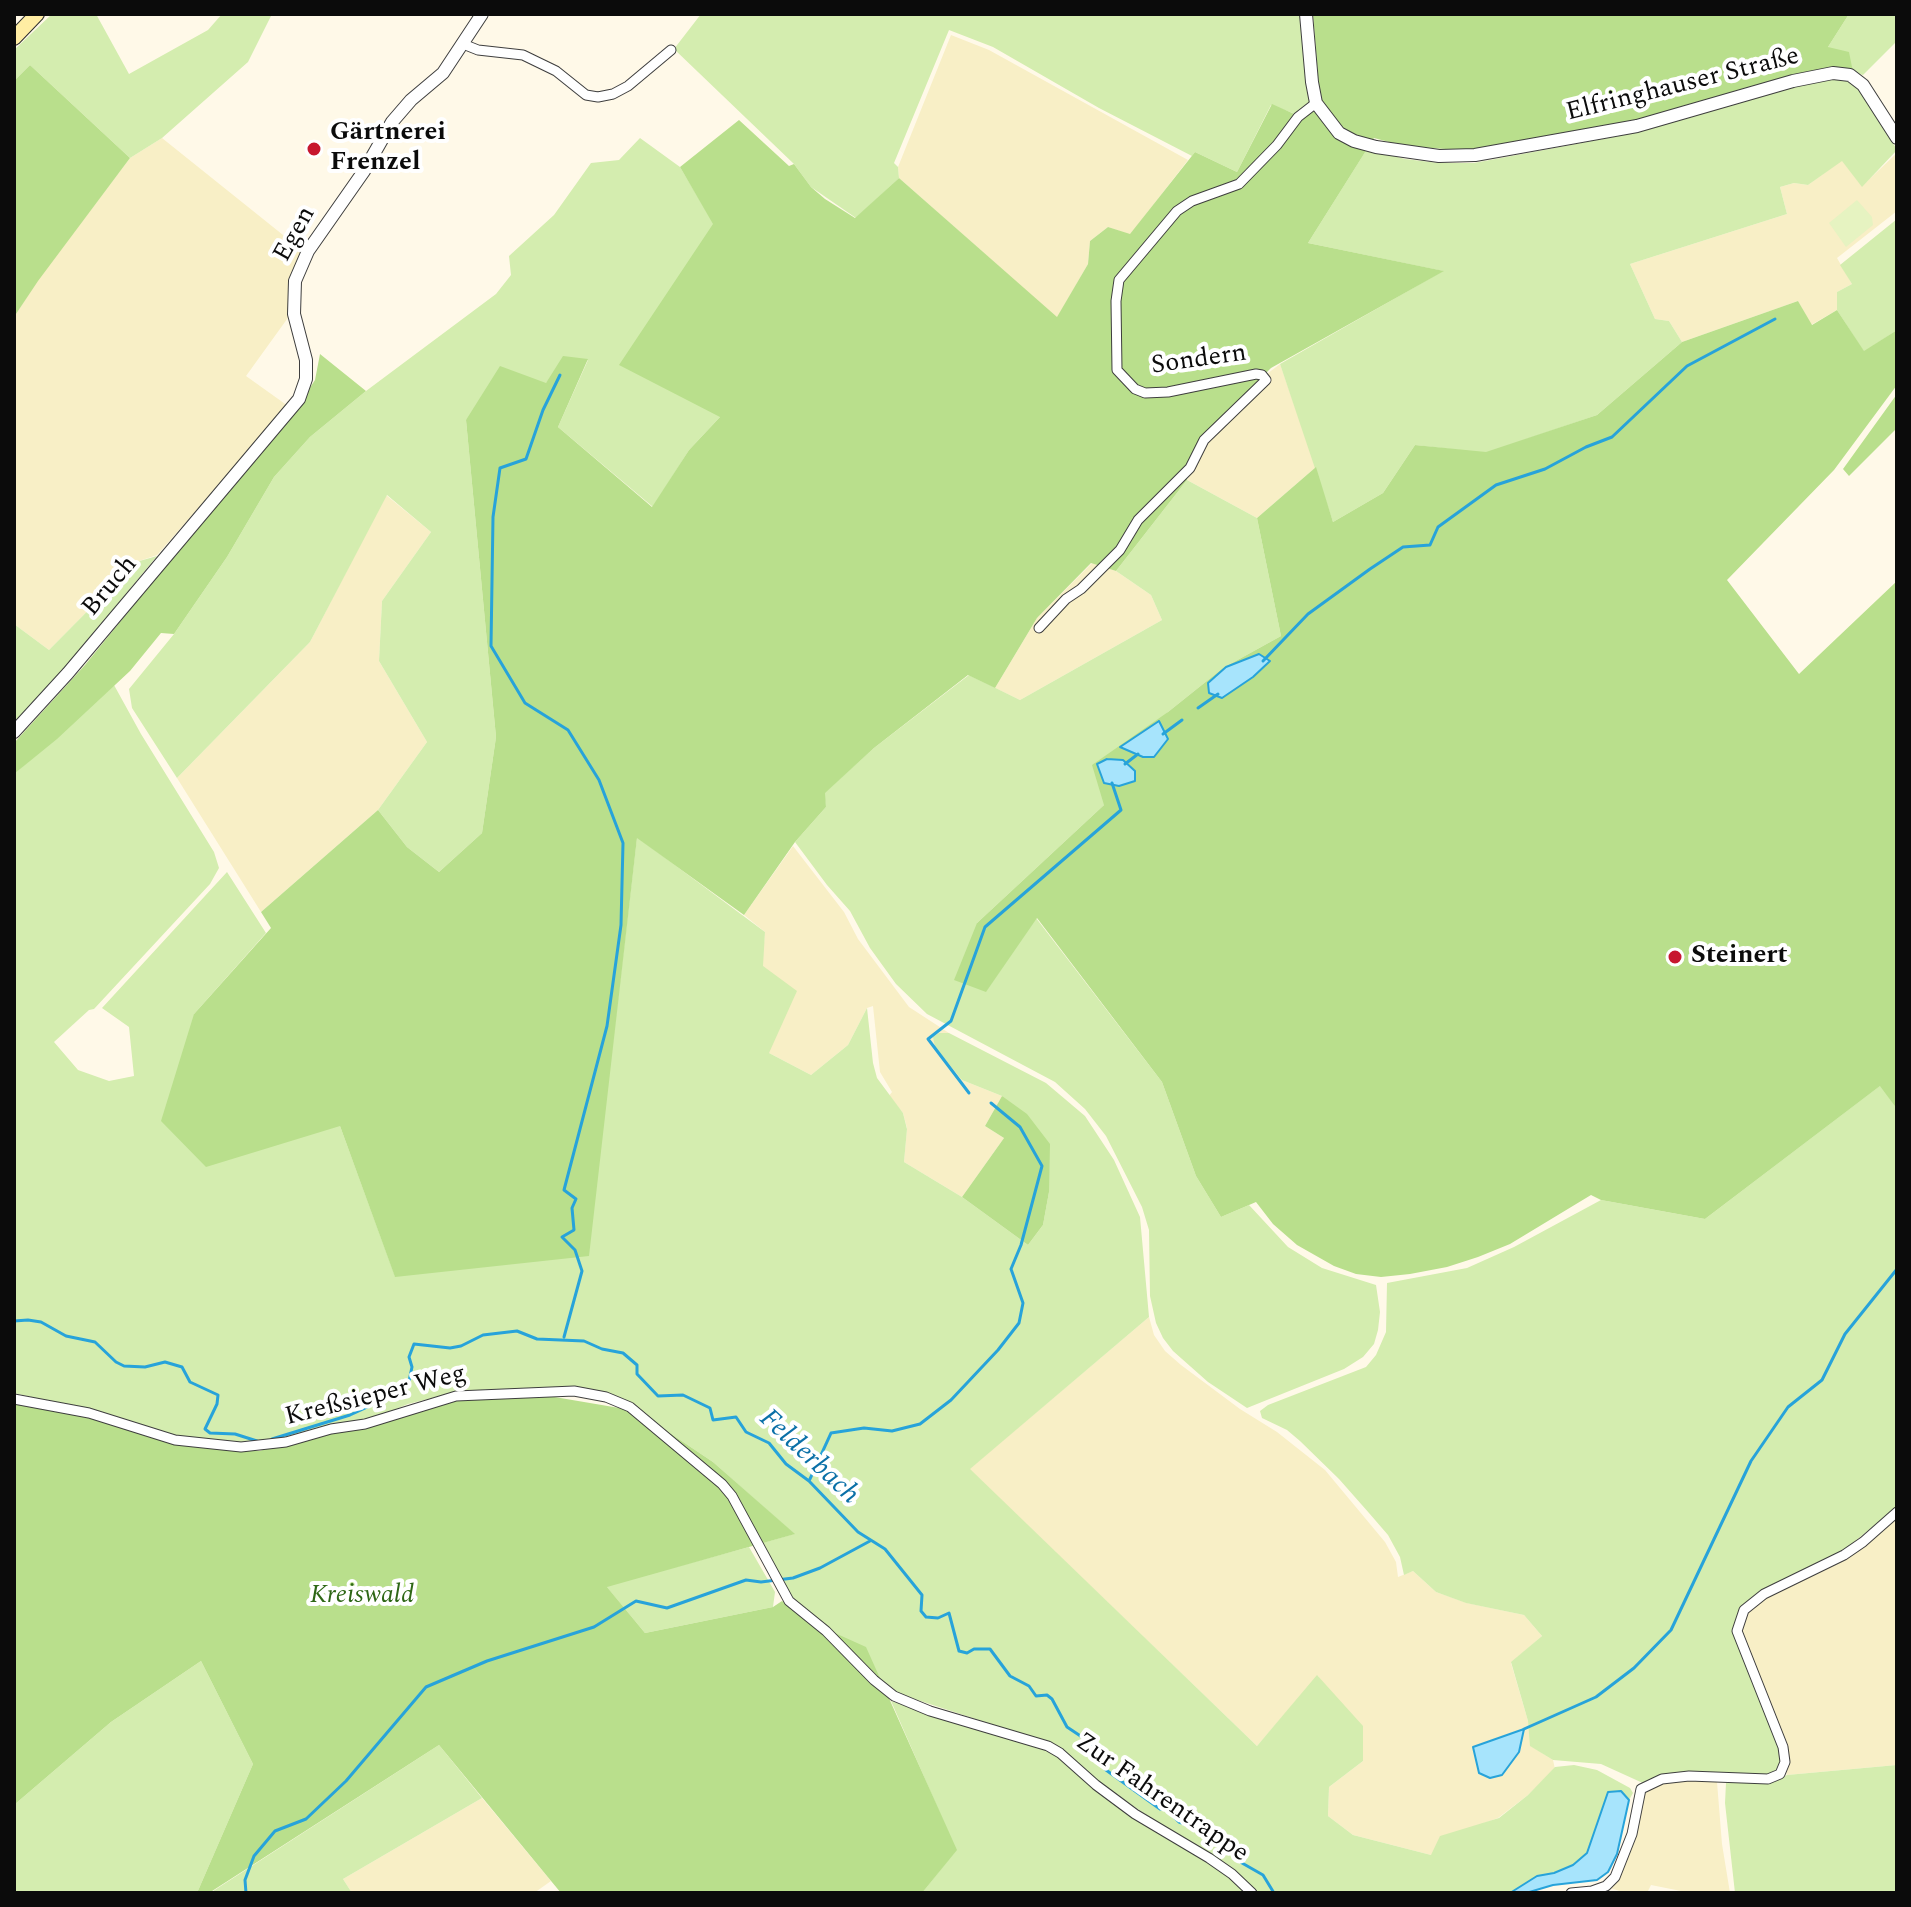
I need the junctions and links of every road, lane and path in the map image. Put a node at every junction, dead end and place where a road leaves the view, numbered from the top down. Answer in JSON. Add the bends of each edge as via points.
{"nodes":[{"id":1,"x":37,"y":14,"type":"edge"},
{"id":2,"x":482,"y":14,"type":"edge"},
{"id":3,"x":1306,"y":14,"type":"edge"},
{"id":4,"x":14,"y":38,"type":"edge"},
{"id":5,"x":463,"y":44,"type":"junction"},
{"id":6,"x":671,"y":50,"type":"dead end"},
{"id":7,"x":1316,"y":103,"type":"junction"},
{"id":8,"x":1897,"y":138,"type":"edge"},
{"id":9,"x":240,"y":468,"type":"joint"},
{"id":10,"x":1039,"y":628,"type":"dead end"},
{"id":11,"x":14,"y":732,"type":"edge"},
{"id":12,"x":14,"y":1399,"type":"edge"},
{"id":13,"x":1897,"y":1512,"type":"edge"},
{"id":14,"x":996,"y":1732,"type":"joint"},
{"id":15,"x":1252,"y":1893,"type":"edge"},
{"id":16,"x":1571,"y":1893,"type":"edge"}],
"edges":[{"from":1,"to":4,"type":"main road"},
{"from":2,"to":5,"type":"street","name":"Egen"},
{"from":3,"to":7,"type":"street"},
{"from":5,"to":6,"type":"street","via":[[523,55],[556,71],[586,95],[598,97],[628,86]]},
{"from":5,"to":9,"type":"street","name":"Egen","via":[[443,73],[392,122],[308,251],[295,281],[294,314],[306,379],[299,399]]},
{"from":7,"to":8,"type":"street","name":"Elfringhauser Straße","via":[[1332,126],[1354,141],[1412,153],[1475,155],[1637,126],[1793,81],[1841,73],[1863,85]]},
{"from":7,"to":10,"type":"street","name":"Sondern","via":[[1239,184],[1177,211],[1119,280],[1115,357],[1117,370],[1135,389],[1168,392],[1256,374],[1266,380],[1204,440],[1190,468],[1138,520],[1120,550]]},
{"from":9,"to":11,"type":"street","name":"Bruch"},
{"from":12,"to":14,"type":"street","name":"Kreßsieper Weg","via":[[89,1413],[175,1440],[241,1447],[365,1424],[456,1396],[562,1391],[606,1397],[630,1407],[722,1484],[789,1601],[874,1680],[910,1704]]},
{"from":13,"to":16,"type":"street","via":[[1844,1555],[1764,1594],[1744,1610],[1737,1631],[1783,1747],[1780,1774],[1768,1779],[1689,1776],[1662,1779],[1641,1789],[1632,1834],[1615,1877],[1606,1886]]},
{"from":14,"to":15,"type":"street","name":"Zur Fahrentrappe","via":[[1060,1753],[1135,1814],[1209,1858]]}]}
